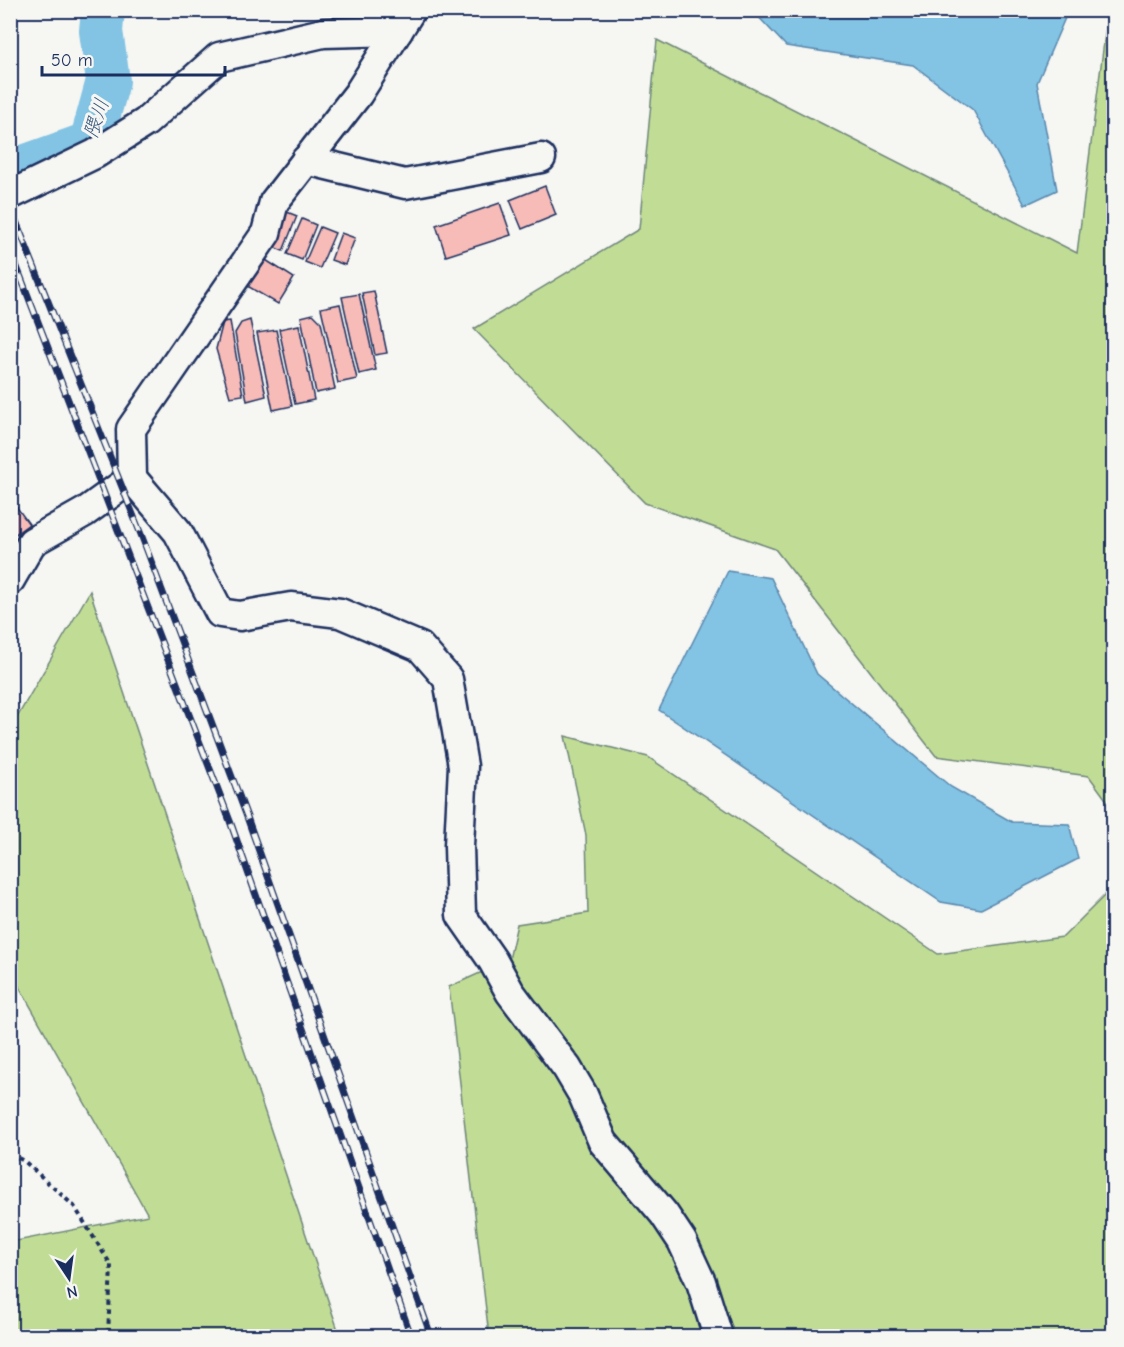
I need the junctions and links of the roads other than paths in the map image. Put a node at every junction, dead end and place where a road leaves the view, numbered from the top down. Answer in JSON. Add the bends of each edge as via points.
{"nodes":[{"id":1,"x":405,"y":21,"type":"edge"},
{"id":2,"x":541,"y":158,"type":"dead end"},
{"id":3,"x":306,"y":160,"type":"junction"},
{"id":4,"x":10,"y":195,"type":"edge"},
{"id":5,"x":132,"y":478,"type":"junction"},
{"id":6,"x":10,"y":580,"type":"edge"},
{"id":7,"x":718,"y":1336,"type":"edge"}],
"edges":[{"from":1,"to":3,"type":"street","via":[[358,94]]},
{"from":1,"to":4,"type":"street","via":[[323,33],[219,57],[146,122],[95,154]]},
{"from":2,"to":3,"type":"street","via":[[405,183]]},
{"from":3,"to":5,"type":"street","via":[[274,202],[260,243],[131,429]]},
{"from":5,"to":6,"type":"street","via":[[85,512],[32,542]]},
{"from":5,"to":7,"type":"street","via":[[178,532],[220,613],[240,616],[291,607],[340,613],[420,647],[448,679],[464,766],[459,846],[461,915],[510,992],[567,1068],[603,1142],[682,1241],[701,1282]]}]}
